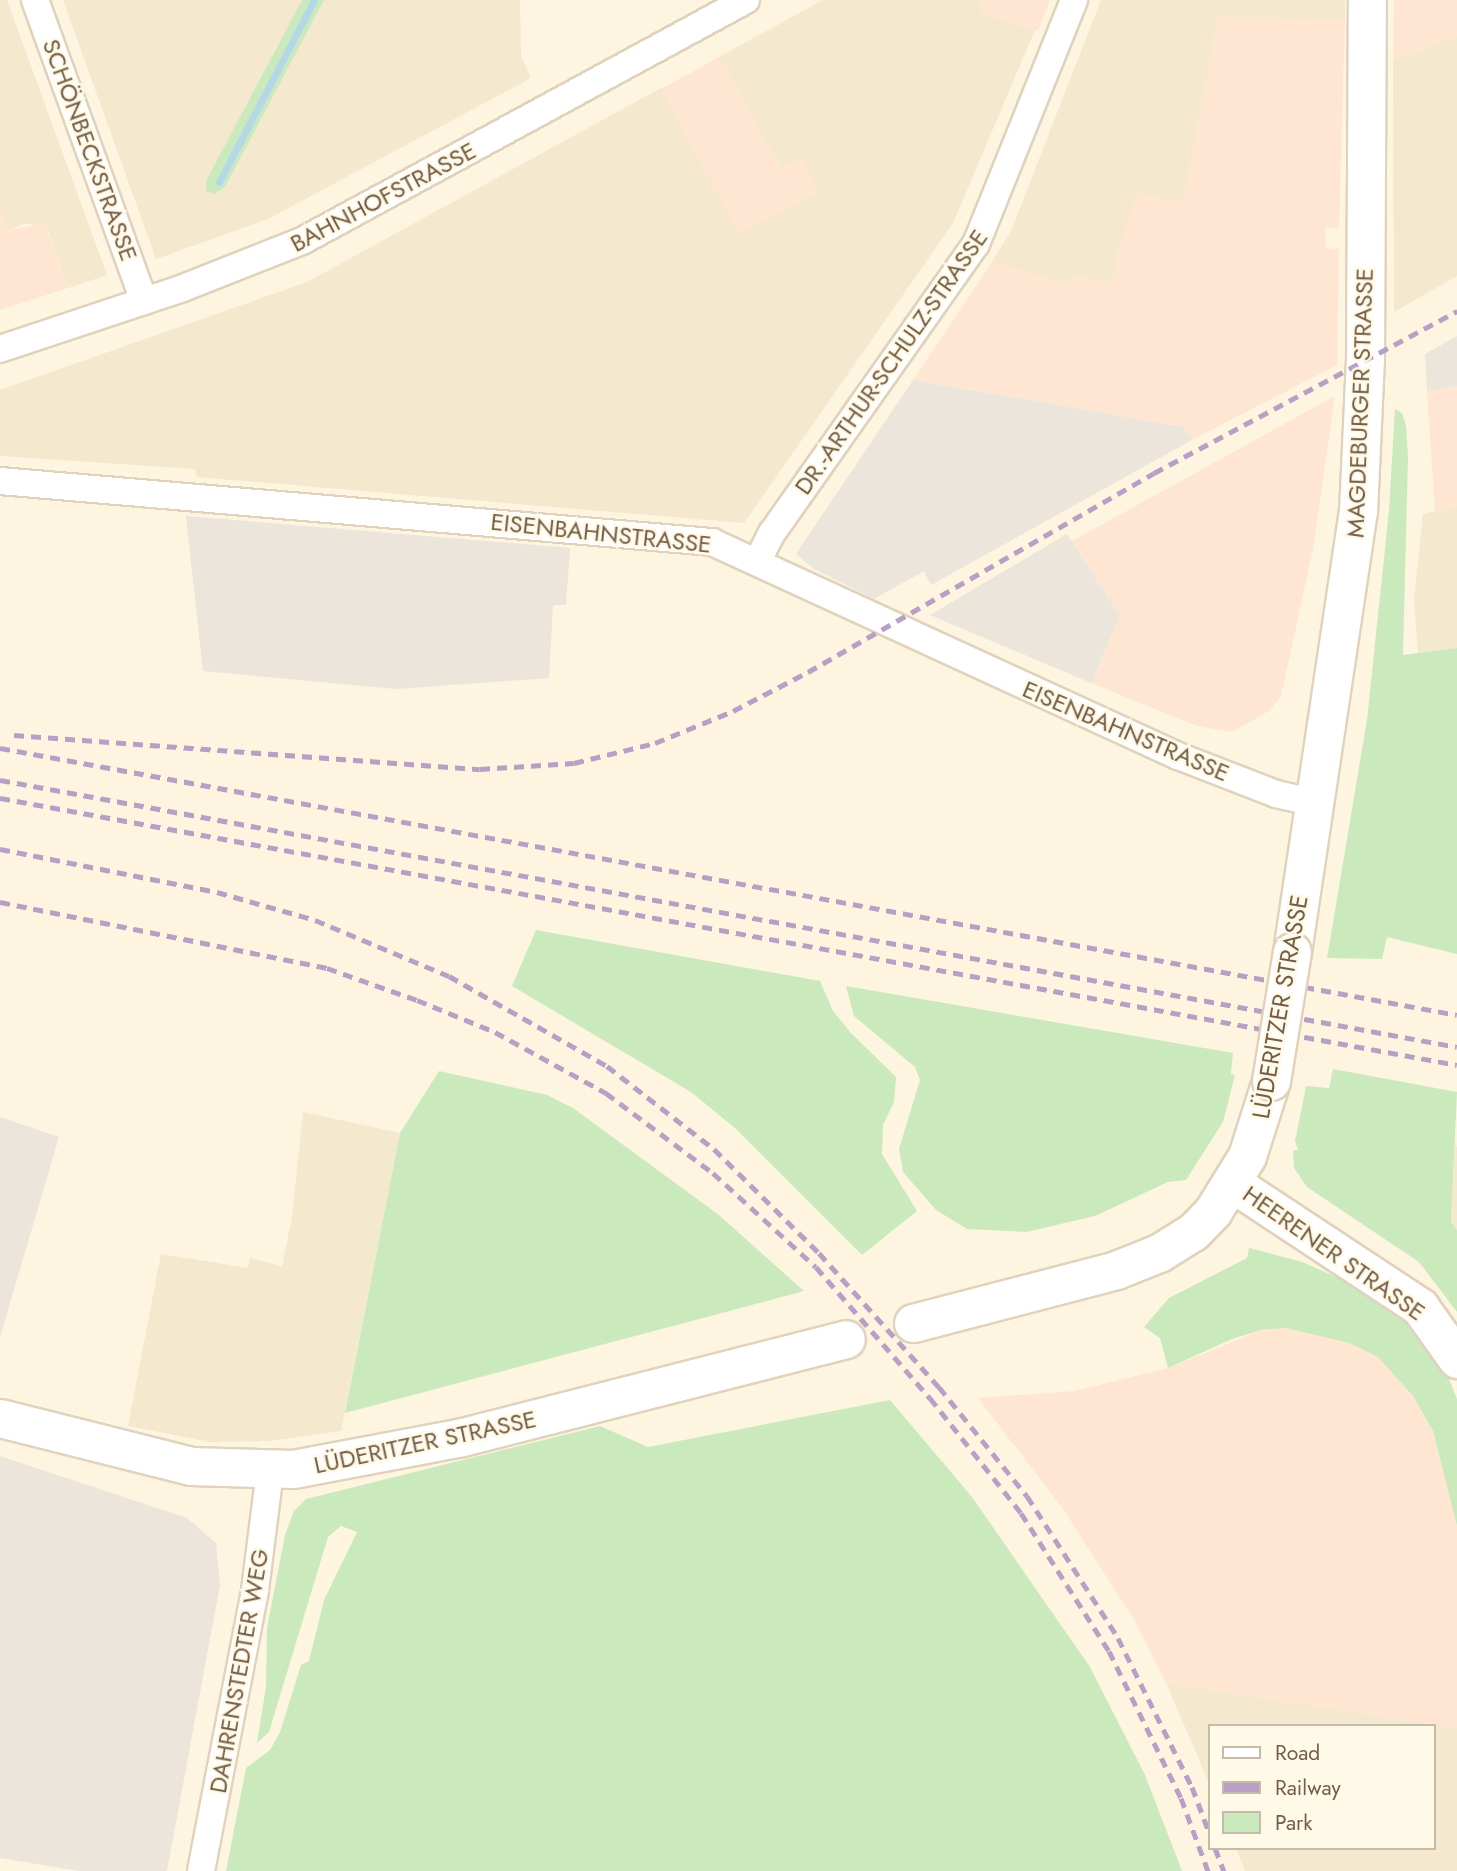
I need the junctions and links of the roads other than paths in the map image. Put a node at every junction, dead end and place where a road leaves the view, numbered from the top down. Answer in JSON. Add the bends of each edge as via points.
{"nodes":[{"id":1,"x":35,"y":0,"type":"edge"},
{"id":2,"x":746,"y":0,"type":"edge"},
{"id":3,"x":1074,"y":0,"type":"edge"},
{"id":4,"x":1367,"y":0,"type":"edge"},
{"id":5,"x":144,"y":301,"type":"junction"},
{"id":6,"x":0,"y":349,"type":"edge"},
{"id":7,"x":0,"y":481,"type":"edge"},
{"id":8,"x":757,"y":562,"type":"junction"},
{"id":9,"x":1316,"y":803,"type":"junction"},
{"id":10,"x":1232,"y":1183,"type":"junction"},
{"id":11,"x":913,"y":1323,"type":"dead end"},
{"id":12,"x":846,"y":1339,"type":"dead end"},
{"id":13,"x":1457,"y":1359,"type":"edge"},
{"id":14,"x":0,"y":1418,"type":"edge"},
{"id":15,"x":270,"y":1471,"type":"junction"},
{"id":16,"x":201,"y":1871,"type":"edge"}],
"edges":[{"from":1,"to":5,"type":"street","name":"SCHÖNBECKSTRASSE"},
{"from":2,"to":5,"type":"street","name":"BAHNHOFSTRASSE","via":[[351,217],[249,264]]},
{"from":3,"to":8,"type":"street","name":"DR.-ARTHUR-SCHULZ-STRASSE","via":[[976,244],[772,533]]},
{"from":4,"to":9,"type":"main road","name":"MAGDEBURGER STRASSE","via":[[1365,359],[1359,512]]},
{"from":5,"to":6,"type":"street","name":"BAHNHOFSTRASSE"},
{"from":7,"to":8,"type":"street","name":"EISENBAHNSTRASSE","via":[[681,537],[723,545]]},
{"from":8,"to":9,"type":"street","name":"EISENBAHNSTRASSE","via":[[1178,756],[1276,794]]},
{"from":9,"to":10,"type":"main road","name":"LÜDERITZER STRASSE","bridge":true,"via":[[1270,1081],[1256,1134]]},
{"from":10,"to":11,"type":"main road","name":"LÜDERITZER STRASSE","via":[[1193,1232],[1149,1258],[1086,1280]]},
{"from":10,"to":13,"type":"main road","name":"HEERENER STRASSE","via":[[1420,1307]]},
{"from":12,"to":15,"type":"main road","name":"LÜDERITZER STRASSE","via":[[462,1437],[335,1464]]},
{"from":14,"to":15,"type":"main road","name":"LÜDERITZER STRASSE","via":[[191,1466]]},
{"from":15,"to":16,"type":"street","name":"DAHRENSTEDTER WEG","via":[[256,1590]]}]}
